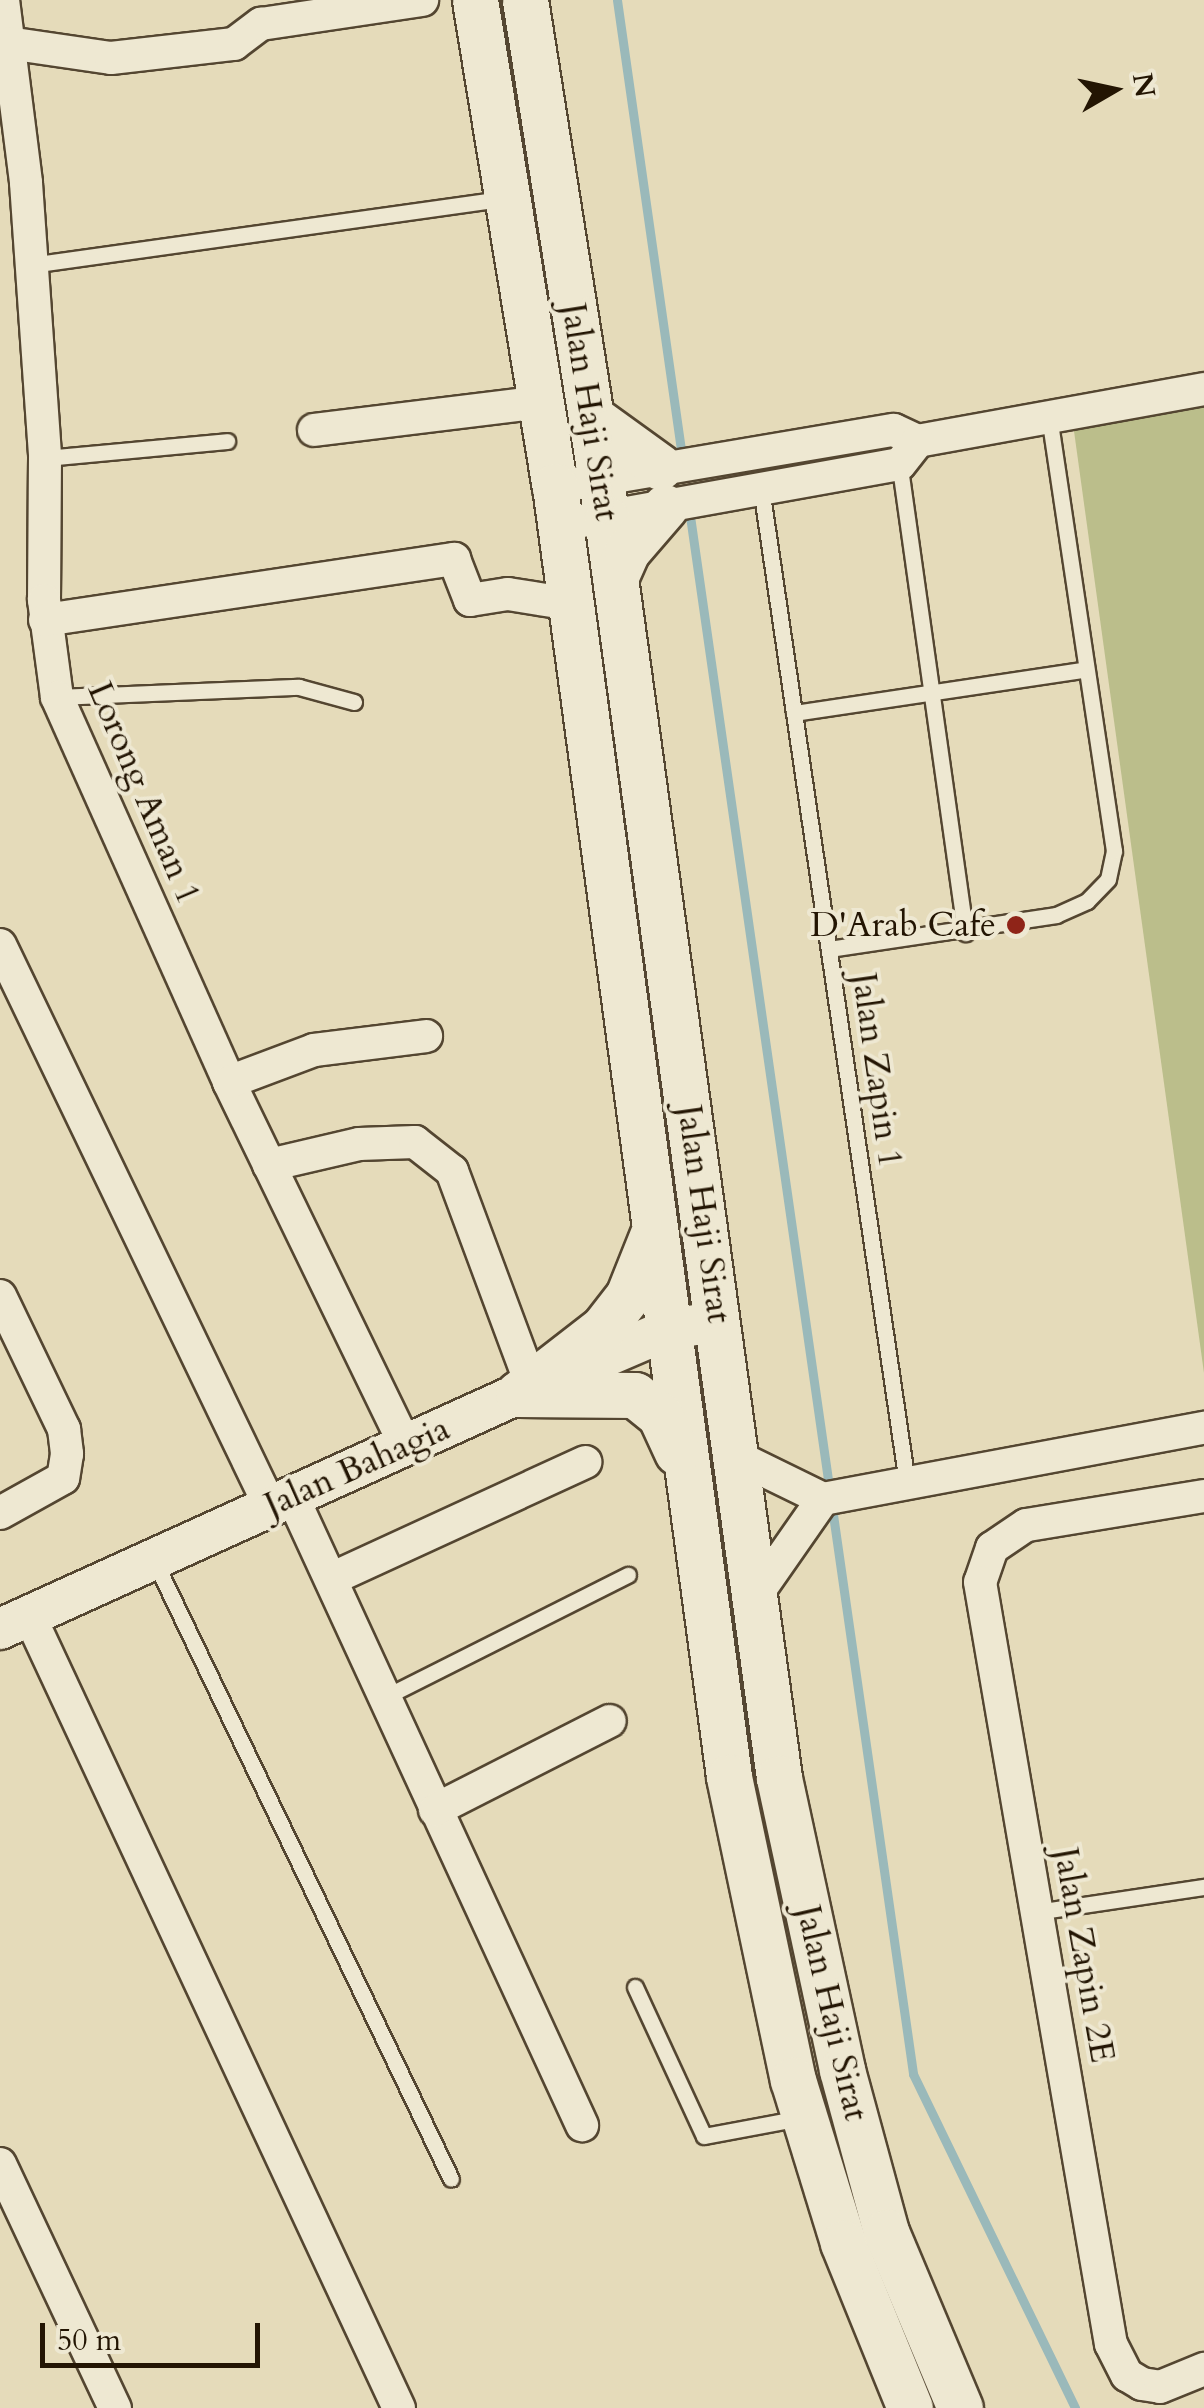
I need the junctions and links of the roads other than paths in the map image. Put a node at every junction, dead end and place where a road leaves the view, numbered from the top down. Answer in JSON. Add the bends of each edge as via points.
{"nodes":[{"id":1,"x":3,"y":0,"type":"edge"},
{"id":2,"x":422,"y":0,"type":"edge"},
{"id":3,"x":475,"y":0,"type":"edge"},
{"id":4,"x":524,"y":0,"type":"edge"},
{"id":5,"x":8,"y":44,"type":"junction"},
{"id":6,"x":26,"y":183,"type":"junction"},
{"id":7,"x":508,"y":198,"type":"junction"},
{"id":8,"x":0,"y":207,"type":"edge"},
{"id":9,"x":31,"y":265,"type":"junction"},
{"id":10,"x":1204,"y":389,"type":"edge"},
{"id":11,"x":541,"y":402,"type":"junction"},
{"id":12,"x":591,"y":417,"type":"junction"},
{"id":13,"x":1049,"y":418,"type":"junction"},
{"id":14,"x":314,"y":430,"type":"dead end"},
{"id":15,"x":227,"y":441,"type":"dead end"},
{"id":16,"x":904,"y":445,"type":"junction"},
{"id":17,"x":46,"y":458,"type":"junction"},
{"id":18,"x":667,"y":487,"type":"junction"},
{"id":19,"x":746,"y":491,"type":"junction"},
{"id":20,"x":604,"y":499,"type":"junction"},
{"id":21,"x":557,"y":506,"type":"junction"},
{"id":22,"x":614,"y":578,"type":"junction"},
{"id":23,"x":571,"y":604,"type":"junction"},
{"id":24,"x":45,"y":620,"type":"junction"},
{"id":25,"x":1084,"y":670,"type":"junction"},
{"id":26,"x":932,"y":693,"type":"junction"},
{"id":27,"x":57,"y":697,"type":"junction"},
{"id":28,"x":354,"y":702,"type":"dead end"},
{"id":29,"x":794,"y":714,"type":"junction"},
{"id":30,"x":965,"y":933,"type":"junction"},
{"id":31,"x":0,"y":945,"type":"edge"},
{"id":32,"x":829,"y":949,"type":"junction"},
{"id":33,"x":426,"y":1036,"type":"dead end"},
{"id":34,"x":229,"y":1082,"type":"junction"},
{"id":35,"x":269,"y":1164,"type":"junction"},
{"id":36,"x":655,"y":1229,"type":"junction"},
{"id":37,"x":0,"y":1296,"type":"edge"},
{"id":38,"x":719,"y":1321,"type":"junction"},
{"id":39,"x":666,"y":1330,"type":"junction"},
{"id":40,"x":525,"y":1389,"type":"junction"},
{"id":41,"x":1204,"y":1428,"type":"edge"},
{"id":42,"x":404,"y":1445,"type":"junction"},
{"id":43,"x":737,"y":1456,"type":"junction"},
{"id":44,"x":585,"y":1462,"type":"dead end"},
{"id":45,"x":682,"y":1463,"type":"junction"},
{"id":46,"x":907,"y":1483,"type":"junction"},
{"id":47,"x":1204,"y":1496,"type":"edge"},
{"id":48,"x":823,"y":1500,"type":"junction"},
{"id":49,"x":281,"y":1501,"type":"junction"},
{"id":50,"x":0,"y":1513,"type":"edge"},
{"id":51,"x":154,"y":1559,"type":"junction"},
{"id":52,"x":628,"y":1575,"type":"dead end"},
{"id":53,"x":330,"y":1579,"type":"junction"},
{"id":54,"x":756,"y":1595,"type":"junction"},
{"id":55,"x":15,"y":1622,"type":"edge"},
{"id":56,"x":385,"y":1697,"type":"junction"},
{"id":57,"x":610,"y":1721,"type":"dead end"},
{"id":58,"x":435,"y":1810,"type":"junction"},
{"id":59,"x":1204,"y":1888,"type":"edge"},
{"id":60,"x":1036,"y":1912,"type":"junction"},
{"id":61,"x":636,"y":1988,"type":"dead end"},
{"id":62,"x":804,"y":2118,"type":"junction"},
{"id":63,"x":582,"y":2125,"type":"dead end"},
{"id":64,"x":0,"y":2164,"type":"edge"},
{"id":65,"x":451,"y":2179,"type":"dead end"},
{"id":66,"x":1204,"y":2368,"type":"edge"},
{"id":67,"x":115,"y":2408,"type":"edge"},
{"id":68,"x":398,"y":2408,"type":"edge"},
{"id":69,"x":910,"y":2408,"type":"edge"},
{"id":70,"x":960,"y":2408,"type":"edge"}],
"edges":[{"from":1,"to":5,"type":"street","name":"Lorong Aman 1"},
{"from":2,"to":5,"type":"street","via":[[261,24],[234,44],[111,58]]},
{"from":3,"to":7,"type":"main road","name":"Jalan Haji Sirat"},
{"from":4,"to":12,"type":"main road","name":"Jalan Haji Sirat"},
{"from":5,"to":6,"type":"street","name":"Lorong Aman 1"},
{"from":6,"to":8,"type":"street"},
{"from":6,"to":9,"type":"street","name":"Lorong Aman 1"},
{"from":7,"to":9,"type":"lane"},
{"from":7,"to":11,"type":"main road","name":"Jalan Haji Sirat"},
{"from":9,"to":17,"type":"street","name":"Lorong Aman 1"},
{"from":10,"to":13,"type":"street"},
{"from":11,"to":14,"type":"street"},
{"from":11,"to":21,"type":"main road","name":"Jalan Haji Sirat"},
{"from":12,"to":18,"type":"main road"},
{"from":12,"to":20,"type":"main road","name":"Jalan Haji Sirat"},
{"from":13,"to":16,"type":"street"},
{"from":13,"to":25,"type":"lane"},
{"from":15,"to":17,"type":"lane"},
{"from":16,"to":18,"type":"street","via":[[726,456]]},
{"from":16,"to":19,"type":"street"},
{"from":16,"to":26,"type":"lane"},
{"from":17,"to":24,"type":"street","name":"Lorong Aman 1"},
{"from":18,"to":19,"type":"street"},
{"from":18,"to":20,"type":"street"},
{"from":18,"to":22,"type":"main road"},
{"from":19,"to":29,"type":"lane","name":"Jalan Zapin 1"},
{"from":20,"to":21,"type":"street"},
{"from":20,"to":22,"type":"main road","name":"Jalan Haji Sirat"},
{"from":21,"to":23,"type":"main road","name":"Jalan Haji Sirat"},
{"from":22,"to":38,"type":"main road","name":"Jalan Haji Sirat"},
{"from":23,"to":24,"type":"street","via":[[508,594],[470,600],[454,559]]},
{"from":23,"to":36,"type":"main road","name":"Jalan Haji Sirat"},
{"from":24,"to":27,"type":"street","name":"Lorong Aman 1"},
{"from":25,"to":26,"type":"lane"},
{"from":25,"to":30,"type":"lane","via":[[1114,851],[1108,878],[1088,901],[1056,916]]},
{"from":26,"to":29,"type":"lane"},
{"from":26,"to":30,"type":"lane"},
{"from":27,"to":28,"type":"lane","via":[[299,687]]},
{"from":27,"to":34,"type":"street","name":"Lorong Aman 1"},
{"from":29,"to":32,"type":"lane","name":"Jalan Zapin 1"},
{"from":30,"to":32,"type":"lane"},
{"from":31,"to":49,"type":"street"},
{"from":32,"to":46,"type":"lane","name":"Jalan Zapin 1"},
{"from":33,"to":34,"type":"street","via":[[314,1050]]},
{"from":34,"to":35,"type":"street","name":"Lorong Aman 1"},
{"from":35,"to":40,"type":"street","via":[[359,1144],[415,1142],[452,1172]]},
{"from":35,"to":42,"type":"street","name":"Lorong Aman 1"},
{"from":36,"to":39,"type":"main road","name":"Jalan Haji Sirat"},
{"from":36,"to":40,"type":"main road","via":[[628,1296],[602,1328]]},
{"from":37,"to":50,"type":"street","via":[[64,1429],[66,1454],[63,1478]]},
{"from":38,"to":39,"type":"street","name":"Jalan Bahagia"},
{"from":38,"to":43,"type":"main road","name":"Jalan Haji Sirat"},
{"from":39,"to":40,"type":"street","name":"Jalan Bahagia"},
{"from":39,"to":45,"type":"main road","name":"Jalan Haji Sirat"},
{"from":40,"to":42,"type":"street","name":"Jalan Bahagia"},
{"from":40,"to":45,"type":"main road","via":[[635,1395],[660,1415]]},
{"from":41,"to":46,"type":"street"},
{"from":42,"to":49,"type":"street","name":"Jalan Bahagia"},
{"from":43,"to":48,"type":"street"},
{"from":43,"to":54,"type":"main road","name":"Jalan Haji Sirat"},
{"from":44,"to":53,"type":"street"},
{"from":45,"to":62,"type":"main road","name":"Jalan Haji Sirat","via":[[729,1776]]},
{"from":46,"to":48,"type":"street"},
{"from":47,"to":60,"type":"street","name":"Jalan Zapin 2E","via":[[1026,1525],[992,1548],[980,1582]]},
{"from":48,"to":54,"type":"street"},
{"from":49,"to":51,"type":"street","name":"Jalan Bahagia"},
{"from":49,"to":53,"type":"street"},
{"from":51,"to":55,"type":"street","name":"Jalan Bahagia"},
{"from":51,"to":65,"type":"lane"},
{"from":52,"to":56,"type":"lane"},
{"from":53,"to":56,"type":"street"},
{"from":54,"to":70,"type":"main road","name":"Jalan Haji Sirat","via":[[779,1778],[842,2070],[886,2232]]},
{"from":55,"to":68,"type":"street"},
{"from":56,"to":58,"type":"street"},
{"from":57,"to":58,"type":"street"},
{"from":58,"to":63,"type":"street"},
{"from":59,"to":60,"type":"lane"},
{"from":60,"to":66,"type":"street","name":"Jalan Zapin 2E","via":[[1111,2344],[1126,2375],[1160,2388]]},
{"from":61,"to":62,"type":"lane","via":[[704,2136]]},
{"from":62,"to":69,"type":"main road","name":"Jalan Haji Sirat","via":[[843,2243]]},
{"from":64,"to":67,"type":"street"}]}
